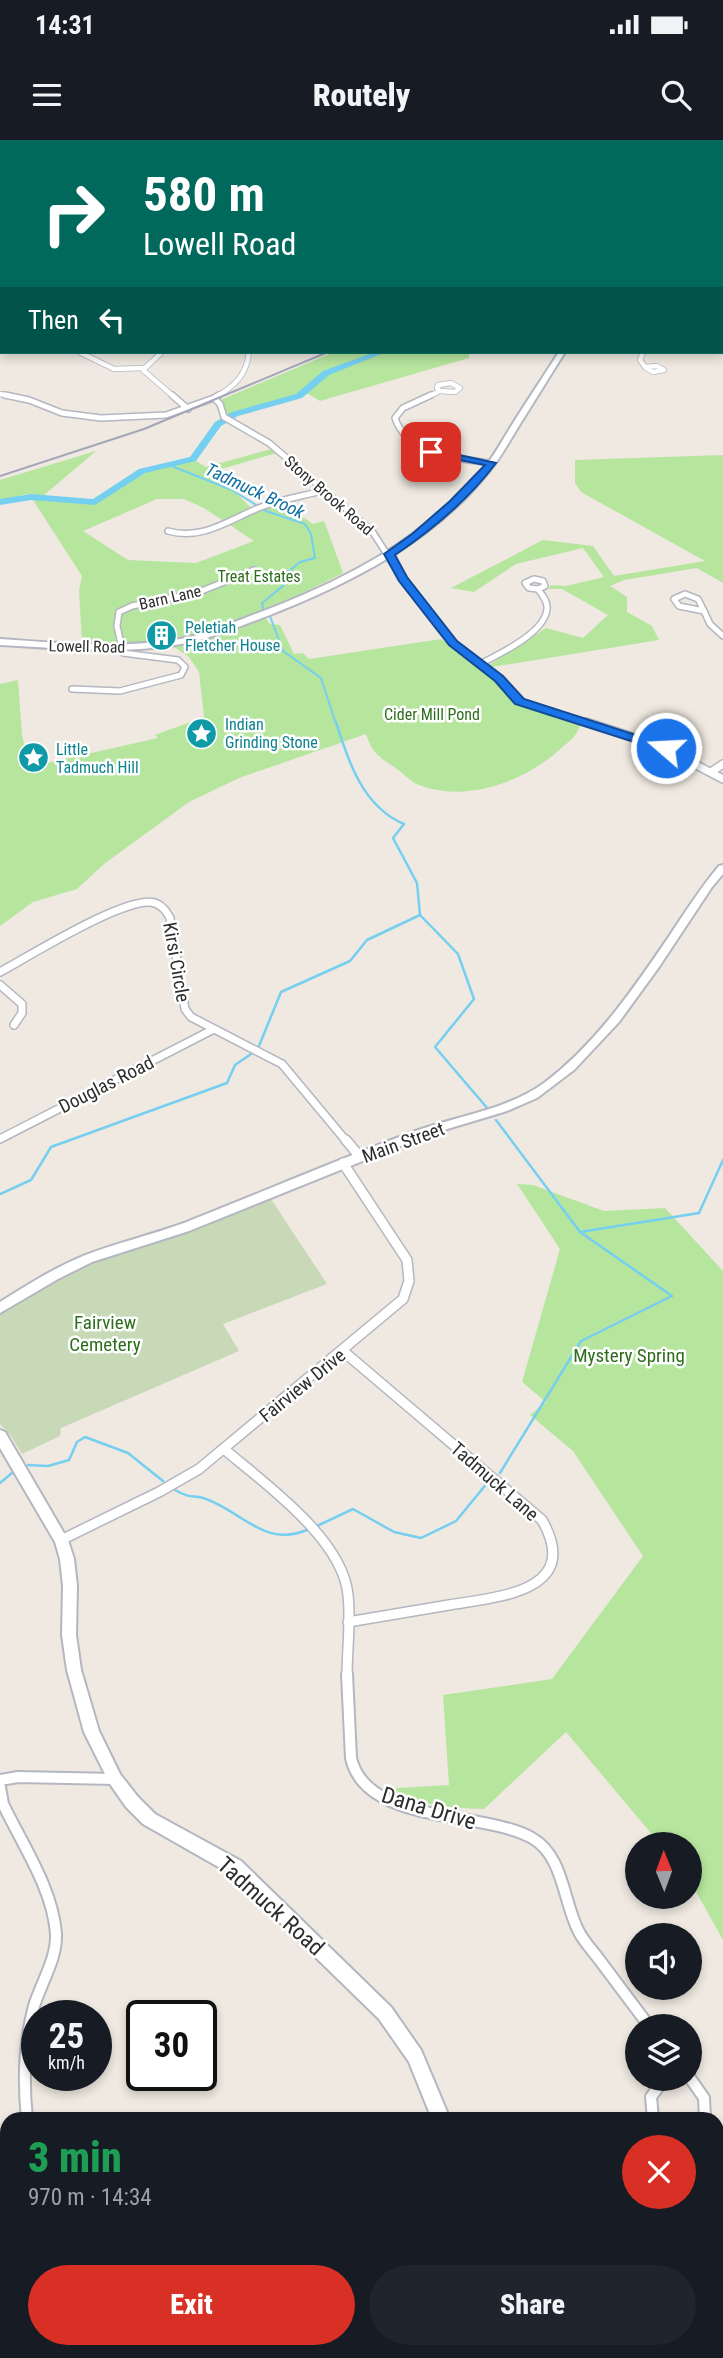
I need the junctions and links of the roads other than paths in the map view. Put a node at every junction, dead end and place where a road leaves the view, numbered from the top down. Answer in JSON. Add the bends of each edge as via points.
{"nodes":[{"id":1,"x":83,"y":354,"type":"edge"},
{"id":2,"x":160,"y":354,"type":"edge"},
{"id":3,"x":249,"y":354,"type":"edge"},
{"id":4,"x":561,"y":354,"type":"edge"},
{"id":5,"x":642,"y":354,"type":"edge"},
{"id":6,"x":645,"y":367,"type":"dead end"},
{"id":7,"x":143,"y":368,"type":"junction"},
{"id":8,"x":440,"y":391,"type":"dead end"},
{"id":9,"x":0,"y":394,"type":"edge"},
{"id":10,"x":214,"y":398,"type":"junction"},
{"id":11,"x":188,"y":409,"type":"junction"},
{"id":12,"x":491,"y":463,"type":"junction"},
{"id":13,"x":326,"y":490,"type":"junction"},
{"id":14,"x":168,"y":531,"type":"dead end"},
{"id":15,"x":389,"y":554,"type":"junction"},
{"id":16,"x":254,"y":570,"type":"dead end"},
{"id":17,"x":538,"y":589,"type":"dead end"},
{"id":18,"x":704,"y":611,"type":"junction"},
{"id":19,"x":723,"y":636,"type":"edge"},
{"id":20,"x":0,"y":642,"type":"edge"},
{"id":21,"x":120,"y":647,"type":"junction"},
{"id":22,"x":480,"y":664,"type":"junction"},
{"id":23,"x":72,"y":689,"type":"dead end"},
{"id":24,"x":723,"y":764,"type":"edge"},
{"id":25,"x":711,"y":772,"type":"junction"},
{"id":26,"x":723,"y":779,"type":"edge"},
{"id":27,"x":723,"y":868,"type":"edge"},
{"id":28,"x":0,"y":972,"type":"edge"},
{"id":29,"x":0,"y":985,"type":"edge"},
{"id":30,"x":14,"y":1026,"type":"dead end"},
{"id":31,"x":212,"y":1030,"type":"junction"},
{"id":32,"x":0,"y":1139,"type":"edge"},
{"id":33,"x":360,"y":1157,"type":"junction"},
{"id":34,"x":343,"y":1163,"type":"junction"},
{"id":35,"x":0,"y":1308,"type":"edge"},
{"id":36,"x":343,"y":1351,"type":"junction"},
{"id":37,"x":0,"y":1436,"type":"edge"},
{"id":38,"x":224,"y":1449,"type":"junction"},
{"id":39,"x":61,"y":1540,"type":"junction"},
{"id":40,"x":348,"y":1622,"type":"junction"},
{"id":41,"x":115,"y":1779,"type":"junction"},
{"id":42,"x":0,"y":1780,"type":"edge"},
{"id":43,"x":0,"y":1787,"type":"edge"},
{"id":44,"x":640,"y":2014,"type":"edge"},
{"id":45,"x":654,"y":2091,"type":"edge"},
{"id":46,"x":699,"y":2091,"type":"edge"},
{"id":47,"x":26,"y":2112,"type":"edge"},
{"id":48,"x":438,"y":2112,"type":"edge"},
{"id":49,"x":652,"y":2112,"type":"edge"},
{"id":50,"x":705,"y":2112,"type":"edge"}],
"edges":[{"from":1,"to":7,"type":"street","via":[[114,369]]},
{"from":2,"to":7,"type":"street"},
{"from":3,"to":10,"type":"street","via":[[241,379]]},
{"from":4,"to":12,"type":"street","name":"Lowell Road"},
{"from":5,"to":6,"type":"street","via":[[639,360]]},
{"from":7,"to":11,"type":"street"},
{"from":8,"to":12,"type":"street","via":[[403,408],[395,418],[396,425],[431,452]]},
{"from":9,"to":11,"type":"street","via":[[85,418],[166,415]]},
{"from":10,"to":11,"type":"street"},
{"from":10,"to":13,"type":"street","name":"Stony Brook Road","via":[[224,416],[269,443]]},
{"from":12,"to":15,"type":"street","name":"Lowell Road","via":[[475,484]]},
{"from":13,"to":14,"type":"street","via":[[199,533]]},
{"from":13,"to":15,"type":"street","name":"Stony Brook Road","via":[[372,531]]},
{"from":15,"to":21,"type":"street","name":"Lowell Road","via":[[282,608],[215,633],[182,642]]},
{"from":15,"to":22,"type":"street","name":"Stony Brook Road","via":[[453,643]]},
{"from":16,"to":21,"type":"street","name":"Barn Lane","via":[[200,592],[121,610],[117,626]]},
{"from":17,"to":22,"type":"street","via":[[548,610],[540,624]]},
{"from":18,"to":18,"type":"street","via":[[693,595],[674,599],[679,606]]},
{"from":18,"to":19,"type":"street"},
{"from":20,"to":21,"type":"street","name":"Lowell Road"},
{"from":21,"to":23,"type":"street","via":[[130,656],[178,660],[184,671],[120,691]]},
{"from":22,"to":25,"type":"street","name":"Stony Brook Road","via":[[527,705],[658,745]]},
{"from":24,"to":25,"type":"street"},
{"from":25,"to":26,"type":"street","name":"Stony Brook Road"},
{"from":27,"to":33,"type":"street","name":"Main Street","via":[[607,1028],[559,1078],[513,1106],[428,1130]]},
{"from":28,"to":31,"type":"street","name":"Kirsi Circle","via":[[103,916],[134,903],[153,902],[170,918],[185,1009]]},
{"from":29,"to":30,"type":"street","via":[[22,1004]]},
{"from":31,"to":32,"type":"street","name":"Douglas Road"},
{"from":31,"to":33,"type":"street","name":"Kirsi Circle","via":[[282,1064]]},
{"from":33,"to":34,"type":"street","name":"Main Street"},
{"from":34,"to":35,"type":"street","name":"Main Street","via":[[195,1223],[90,1259]]},
{"from":34,"to":36,"type":"street","name":"Fairview Drive","via":[[398,1245],[410,1281],[403,1299]]},
{"from":36,"to":38,"type":"street","name":"Fairview Drive"},
{"from":36,"to":40,"type":"street","name":"Tadmuck Lane","via":[[542,1520],[554,1543],[550,1569],[540,1581],[515,1594]]},
{"from":37,"to":39,"type":"street","name":"Tadmuck Road"},
{"from":38,"to":39,"type":"street","name":"Fairview Drive","via":[[159,1492]]},
{"from":38,"to":40,"type":"street","name":"Dana Drive","via":[[308,1526],[339,1565],[348,1592]]},
{"from":39,"to":41,"type":"street","name":"Tadmuck Road","via":[[70,1586],[74,1670],[92,1732]]},
{"from":40,"to":44,"type":"street","name":"Dana Drive","via":[[350,1747],[354,1771],[365,1786],[389,1801],[532,1838],[554,1861],[579,1932]]},
{"from":41,"to":42,"type":"street"},
{"from":41,"to":48,"type":"street","name":"Tadmuck Road","via":[[149,1819],[234,1867],[385,2013],[410,2047]]},
{"from":43,"to":47,"type":"street","via":[[3,1804],[53,1915],[56,1936],[24,2056]]},
{"from":45,"to":49,"type":"street"},
{"from":46,"to":50,"type":"street"}]}
